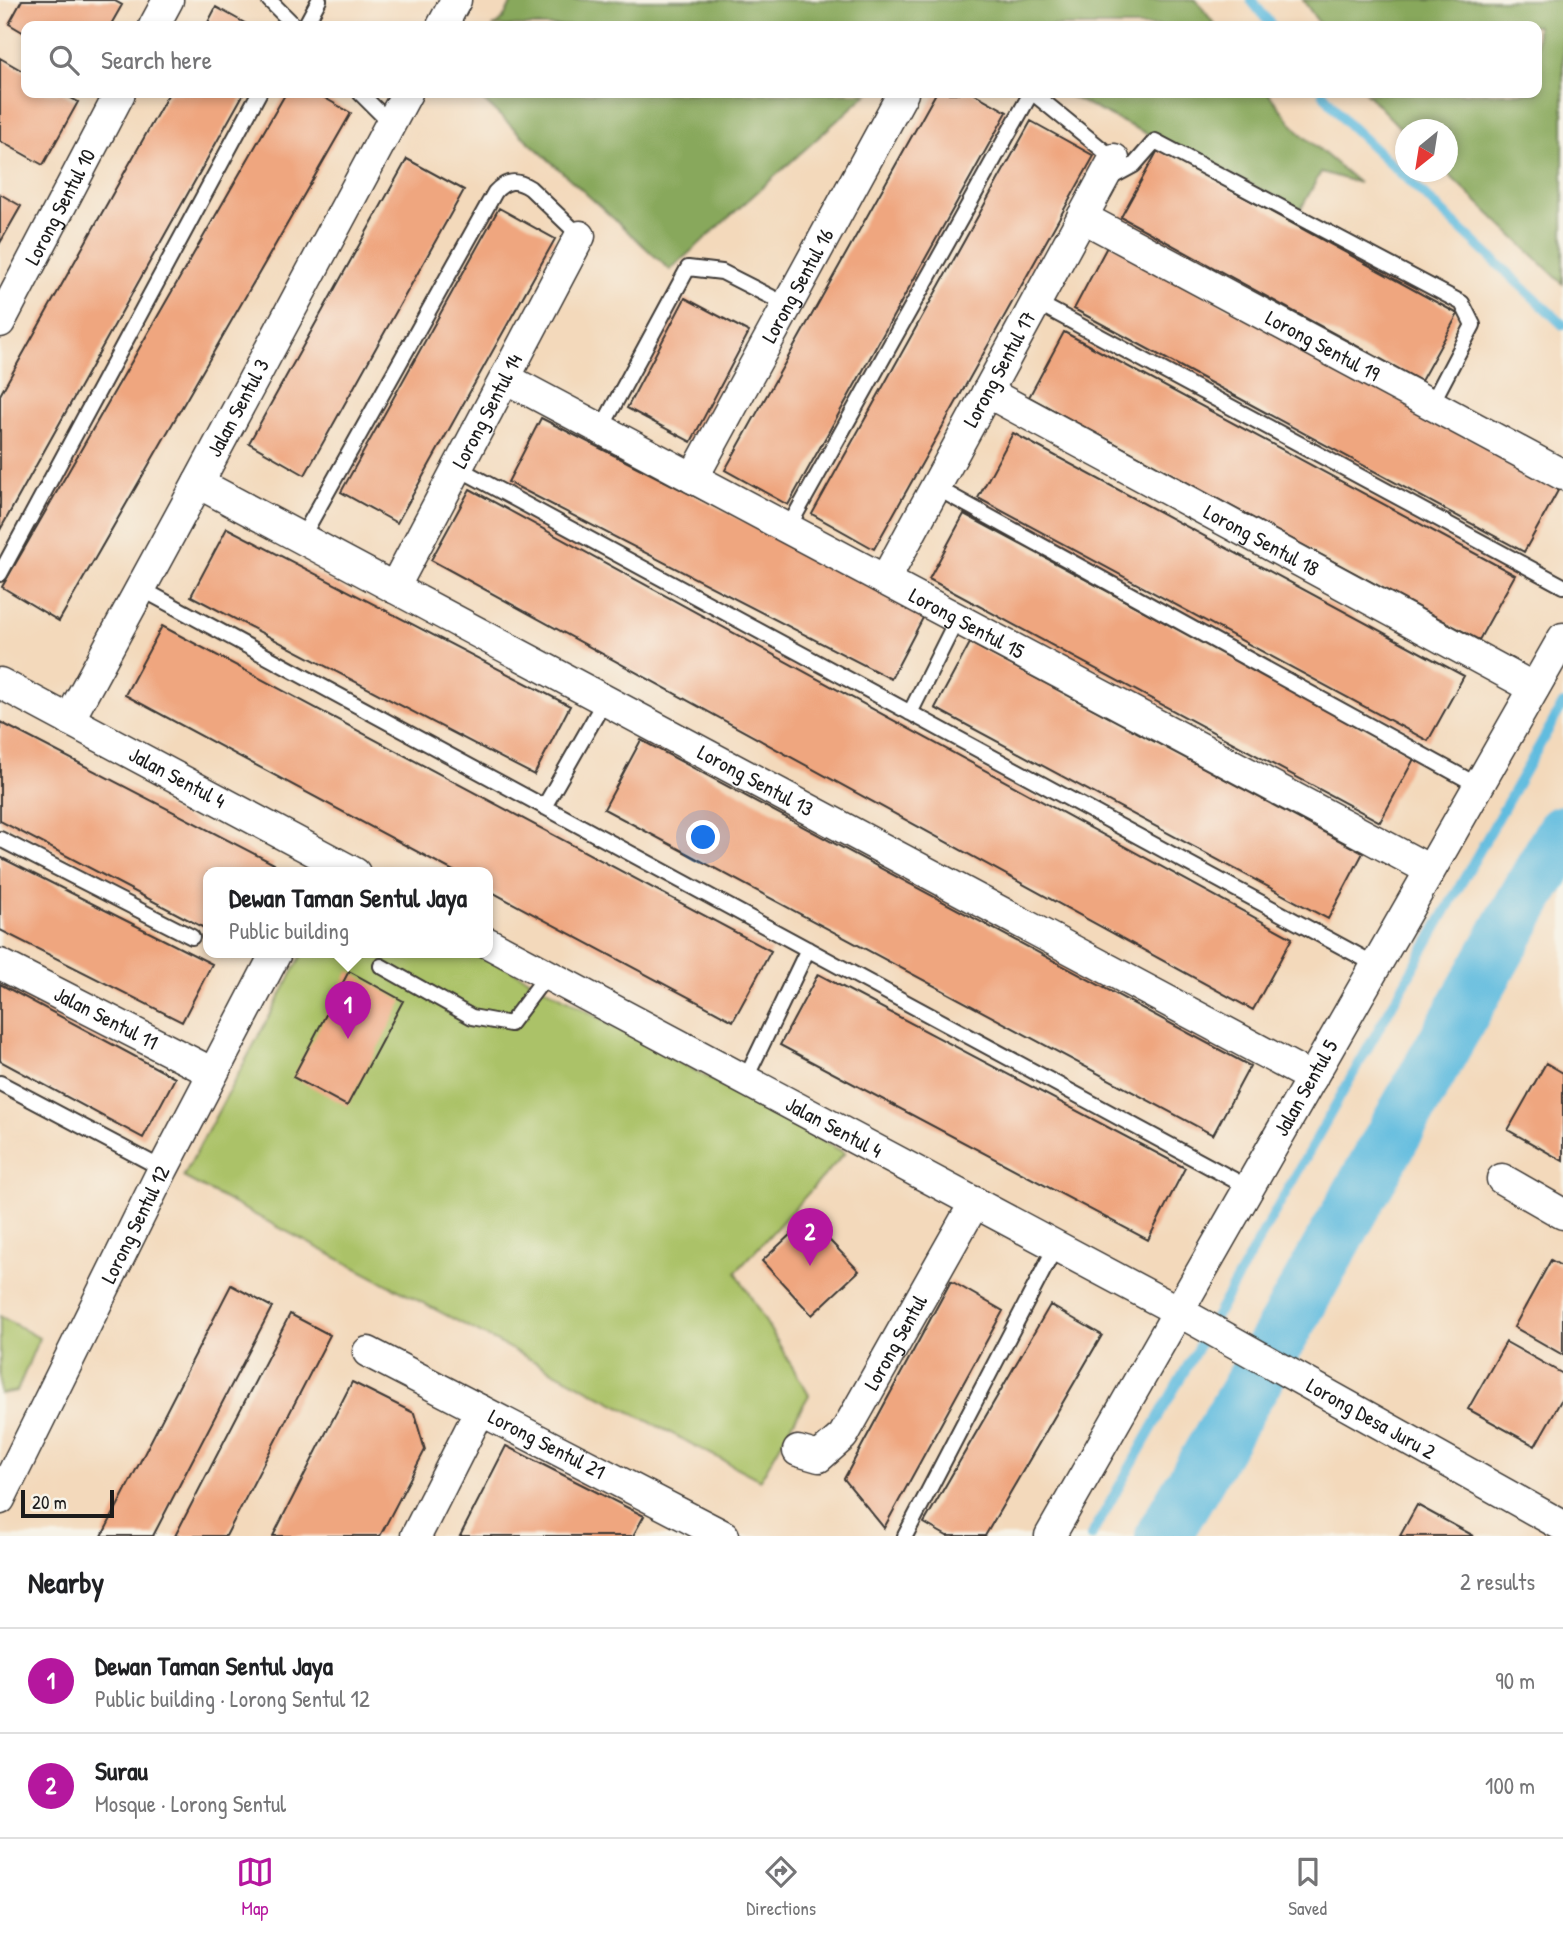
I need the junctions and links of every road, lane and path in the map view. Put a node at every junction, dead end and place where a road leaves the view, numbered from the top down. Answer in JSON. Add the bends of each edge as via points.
{"nodes":[{"id":1,"x":168,"y":0,"type":"edge"},
{"id":2,"x":269,"y":0,"type":"edge"},
{"id":3,"x":319,"y":0,"type":"edge"},
{"id":4,"x":456,"y":0,"type":"edge"},
{"id":5,"x":158,"y":21,"type":"edge"},
{"id":6,"x":290,"y":21,"type":"edge"},
{"id":7,"x":308,"y":21,"type":"edge"},
{"id":8,"x":445,"y":21,"type":"edge"},
{"id":9,"x":117,"y":98,"type":"edge"},
{"id":10,"x":256,"y":98,"type":"edge"},
{"id":11,"x":365,"y":98,"type":"edge"},
{"id":12,"x":404,"y":98,"type":"edge"},
{"id":13,"x":900,"y":98,"type":"edge"},
{"id":14,"x":1029,"y":98,"type":"edge"},
{"id":15,"x":1037,"y":98,"type":"edge"},
{"id":16,"x":390,"y":123,"type":"junction"},
{"id":17,"x":1108,"y":171,"type":"junction"},
{"id":18,"x":1083,"y":217,"type":"junction"},
{"id":19,"x":580,"y":236,"type":"joint"},
{"id":20,"x":1036,"y":302,"type":"junction"},
{"id":21,"x":787,"y":305,"type":"junction"},
{"id":22,"x":0,"y":322,"type":"edge"},
{"id":23,"x":505,"y":378,"type":"junction"},
{"id":24,"x":987,"y":392,"type":"junction"},
{"id":25,"x":1431,"y":405,"type":"junction"},
{"id":26,"x":601,"y":429,"type":"junction"},
{"id":27,"x":458,"y":468,"type":"junction"},
{"id":28,"x":1563,"y":475,"type":"edge"},
{"id":29,"x":693,"y":478,"type":"junction"},
{"id":30,"x":198,"y":483,"type":"junction"},
{"id":31,"x":935,"y":488,"type":"junction"},
{"id":32,"x":788,"y":528,"type":"junction"},
{"id":33,"x":301,"y":539,"type":"junction"},
{"id":34,"x":0,"y":574,"type":"edge"},
{"id":35,"x":885,"y":580,"type":"junction"},
{"id":36,"x":1563,"y":586,"type":"edge"},
{"id":37,"x":140,"y":588,"type":"junction"},
{"id":38,"x":394,"y":588,"type":"junction"},
{"id":39,"x":957,"y":619,"type":"junction"},
{"id":40,"x":1563,"y":638,"type":"edge"},
{"id":41,"x":0,"y":682,"type":"edge"},
{"id":42,"x":1534,"y":688,"type":"junction"},
{"id":43,"x":605,"y":700,"type":"junction"},
{"id":44,"x":910,"y":713,"type":"junction"},
{"id":45,"x":69,"y":720,"type":"junction"},
{"id":46,"x":1479,"y":786,"type":"junction"},
{"id":47,"x":544,"y":807,"type":"junction"},
{"id":48,"x":0,"y":839,"type":"edge"},
{"id":49,"x":323,"y":865,"type":"edge"},
{"id":50,"x":1430,"y":870,"type":"junction"},
{"id":51,"x":192,"y":937,"type":"dead end"},
{"id":52,"x":493,"y":946,"type":"edge"},
{"id":53,"x":808,"y":949,"type":"junction"},
{"id":54,"x":273,"y":958,"type":"edge"},
{"id":55,"x":0,"y":964,"type":"edge"},
{"id":56,"x":1376,"y":965,"type":"junction"},
{"id":57,"x":381,"y":966,"type":"dead end"},
{"id":58,"x":547,"y":975,"type":"junction"},
{"id":59,"x":213,"y":1073,"type":"junction"},
{"id":60,"x":1312,"y":1078,"type":"junction"},
{"id":61,"x":745,"y":1080,"type":"junction"},
{"id":62,"x":0,"y":1083,"type":"edge"},
{"id":63,"x":163,"y":1169,"type":"junction"},
{"id":64,"x":1503,"y":1179,"type":"dead end"},
{"id":65,"x":1249,"y":1188,"type":"junction"},
{"id":66,"x":975,"y":1202,"type":"junction"},
{"id":67,"x":1563,"y":1214,"type":"edge"},
{"id":68,"x":1056,"y":1246,"type":"junction"},
{"id":69,"x":1187,"y":1316,"type":"junction"},
{"id":70,"x":368,"y":1352,"type":"dead end"},
{"id":71,"x":480,"y":1410,"type":"junction"},
{"id":72,"x":11,"y":1449,"type":"edge"},
{"id":73,"x":798,"y":1451,"type":"dead end"},
{"id":74,"x":0,"y":1499,"type":"edge"},
{"id":75,"x":1563,"y":1526,"type":"edge"},
{"id":76,"x":711,"y":1533,"type":"edge"},
{"id":77,"x":416,"y":1536,"type":"edge"},
{"id":78,"x":905,"y":1536,"type":"edge"},
{"id":79,"x":1049,"y":1536,"type":"edge"}],
"edges":[{"from":1,"to":5,"type":"street"},
{"from":2,"to":6,"type":"lane"},
{"from":3,"to":7,"type":"lane"},
{"from":4,"to":8,"type":"street"},
{"from":9,"to":22,"type":"street","name":"Lorong Sentul 10"},
{"from":10,"to":34,"type":"lane"},
{"from":11,"to":16,"type":"lane"},
{"from":12,"to":16,"type":"street","name":"Jalan Sentul 3"},
{"from":13,"to":21,"type":"street","name":"Lorong Sentul 16"},
{"from":14,"to":32,"type":"lane"},
{"from":15,"to":17,"type":"lane"},
{"from":16,"to":30,"type":"street","name":"Jalan Sentul 3"},
{"from":17,"to":18,"type":"street","name":"Lorong Sentul 17"},
{"from":17,"to":25,"type":"lane","via":[[1134,165],[1155,141],[1462,303],[1473,325]]},
{"from":18,"to":20,"type":"street","name":"Lorong Sentul 17"},
{"from":18,"to":25,"type":"street","name":"Lorong Sentul 19"},
{"from":19,"to":23,"type":"street","name":"Lorong Sentul 14"},
{"from":19,"to":33,"type":"lane","via":[[522,183],[511,181],[495,192]]},
{"from":20,"to":24,"type":"street","name":"Lorong Sentul 17"},
{"from":20,"to":36,"type":"lane"},
{"from":21,"to":26,"type":"lane","via":[[722,272],[688,268]]},
{"from":21,"to":29,"type":"street","name":"Lorong Sentul 16"},
{"from":23,"to":26,"type":"street","name":"Lorong Sentul 15"},
{"from":23,"to":27,"type":"street","name":"Lorong Sentul 14"},
{"from":24,"to":31,"type":"street","name":"Lorong Sentul 17"},
{"from":24,"to":42,"type":"street","name":"Lorong Sentul 18"},
{"from":25,"to":28,"type":"street","name":"Lorong Sentul 19"},
{"from":26,"to":29,"type":"street","name":"Lorong Sentul 15"},
{"from":27,"to":38,"type":"street","name":"Lorong Sentul 14"},
{"from":27,"to":44,"type":"lane"},
{"from":29,"to":32,"type":"street","name":"Lorong Sentul 15"},
{"from":30,"to":33,"type":"street","name":"Lorong Sentul 13"},
{"from":30,"to":37,"type":"street","name":"Jalan Sentul 3"},
{"from":31,"to":35,"type":"street","name":"Lorong Sentul 17"},
{"from":31,"to":46,"type":"lane"},
{"from":32,"to":35,"type":"street","name":"Lorong Sentul 15"},
{"from":33,"to":38,"type":"street","name":"Lorong Sentul 13"},
{"from":35,"to":39,"type":"street","name":"Lorong Sentul 15"},
{"from":37,"to":45,"type":"street","name":"Jalan Sentul 3"},
{"from":37,"to":47,"type":"lane"},
{"from":38,"to":43,"type":"street","name":"Lorong Sentul 13"},
{"from":39,"to":44,"type":"lane"},
{"from":39,"to":50,"type":"street","name":"Lorong Sentul 15"},
{"from":40,"to":42,"type":"street","name":"Jalan Sentul 5"},
{"from":41,"to":45,"type":"street","name":"Jalan Sentul 4"},
{"from":42,"to":46,"type":"street","name":"Jalan Sentul 5"},
{"from":43,"to":47,"type":"lane"},
{"from":43,"to":60,"type":"street","name":"Lorong Sentul 13"},
{"from":44,"to":56,"type":"lane"},
{"from":45,"to":49,"type":"street","name":"Jalan Sentul 4"},
{"from":46,"to":50,"type":"street","name":"Jalan Sentul 5"},
{"from":47,"to":53,"type":"lane"},
{"from":48,"to":51,"type":"lane"},
{"from":50,"to":56,"type":"street","name":"Jalan Sentul 5"},
{"from":52,"to":58,"type":"street","name":"Jalan Sentul 4"},
{"from":53,"to":61,"type":"lane"},
{"from":53,"to":65,"type":"lane"},
{"from":54,"to":59,"type":"street","name":"Lorong Sentul 12"},
{"from":55,"to":59,"type":"street","name":"Jalan Sentul 11"},
{"from":56,"to":60,"type":"street","name":"Jalan Sentul 5"},
{"from":57,"to":58,"type":"lane","via":[[472,1017],[510,1024]]},
{"from":58,"to":61,"type":"street","name":"Jalan Sentul 4"},
{"from":59,"to":63,"type":"street","name":"Lorong Sentul 12"},
{"from":60,"to":65,"type":"street","name":"Jalan Sentul 5"},
{"from":61,"to":66,"type":"street","name":"Jalan Sentul 4"},
{"from":62,"to":63,"type":"lane"},
{"from":63,"to":72,"type":"street","name":"Lorong Sentul 12"},
{"from":64,"to":67,"type":"street"},
{"from":65,"to":69,"type":"street","name":"Jalan Sentul 5"},
{"from":66,"to":68,"type":"street","name":"Jalan Sentul 4"},
{"from":66,"to":73,"type":"street","name":"Lorong Sentul","via":[[843,1436],[819,1457]]},
{"from":68,"to":69,"type":"street","name":"Jalan Sentul 4"},
{"from":68,"to":78,"type":"lane"},
{"from":69,"to":75,"type":"street","name":"Lorong Desa Juru 2"},
{"from":69,"to":79,"type":"street","name":"Jalan Sentul 5"},
{"from":70,"to":71,"type":"street","name":"Lorong Sentul 21"},
{"from":71,"to":76,"type":"street","name":"Lorong Sentul 21"},
{"from":71,"to":77,"type":"street"},
{"from":72,"to":74,"type":"street","name":"Lorong Sentul 12"}]}
